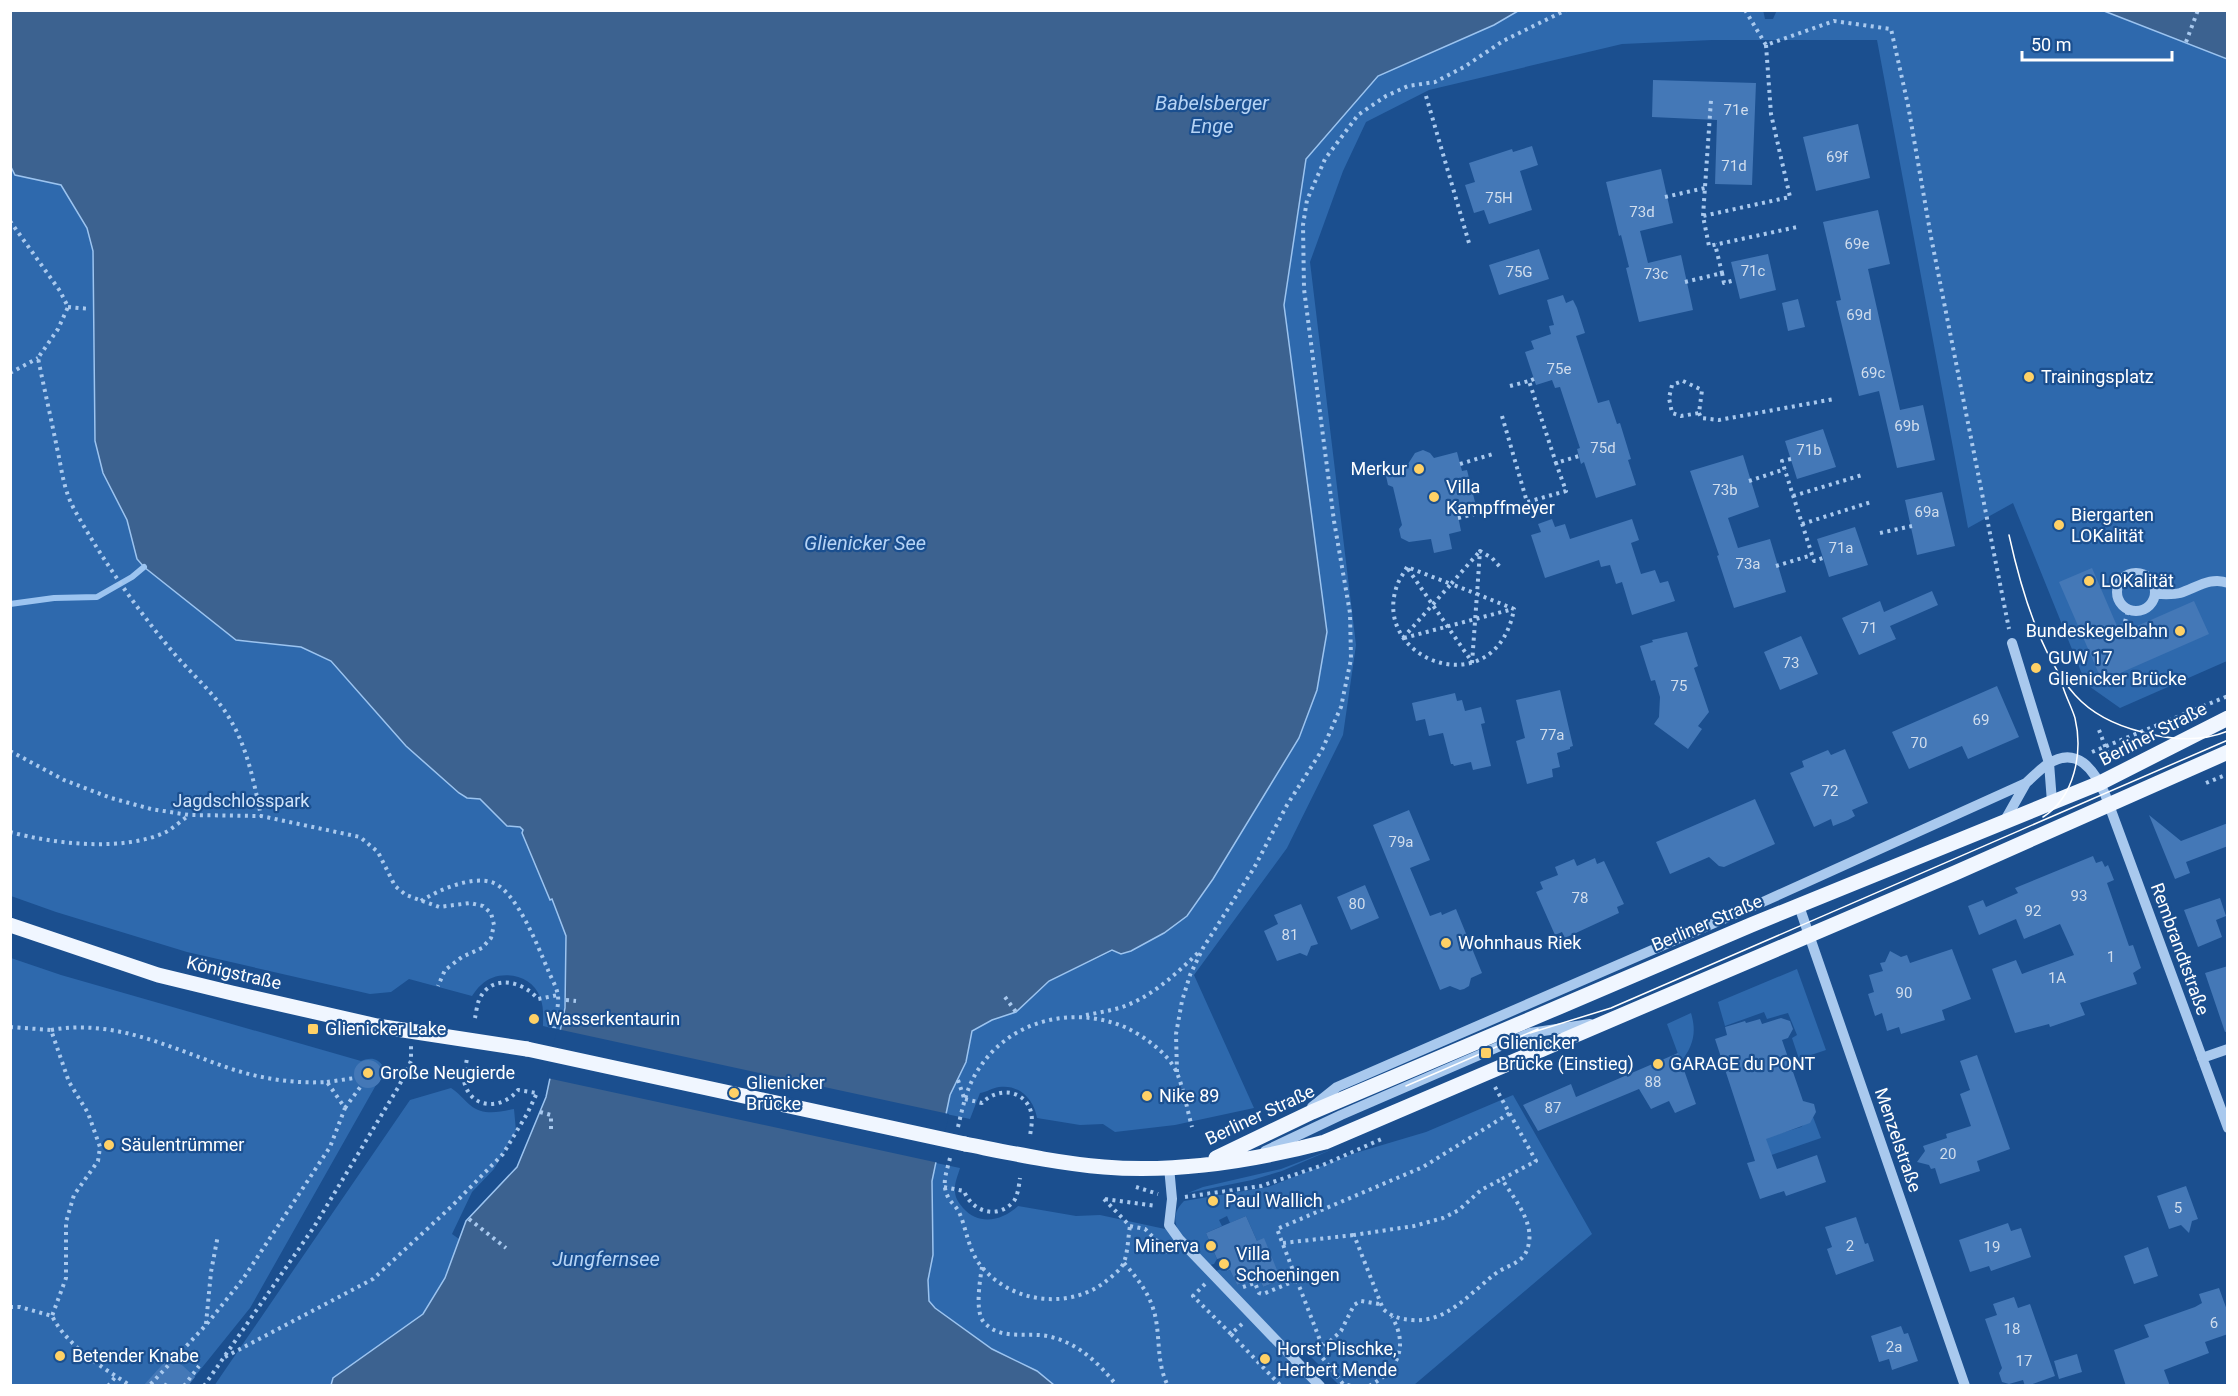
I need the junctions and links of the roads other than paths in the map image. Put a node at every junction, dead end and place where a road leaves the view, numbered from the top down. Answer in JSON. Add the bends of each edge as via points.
{"nodes":[{"id":1,"x":2228,"y":583,"type":"edge"},
{"id":2,"x":2155,"y":594,"type":"junction"},
{"id":3,"x":2012,"y":644,"type":"road end"},
{"id":4,"x":2228,"y":718,"type":"edge"},
{"id":5,"x":2228,"y":753,"type":"edge"},
{"id":6,"x":2049,"y":763,"type":"junction"},
{"id":7,"x":2026,"y":783,"type":"junction"},
{"id":8,"x":2100,"y":783,"type":"junction"},
{"id":9,"x":2052,"y":802,"type":"junction"},
{"id":10,"x":2109,"y":805,"type":"junction"},
{"id":11,"x":2004,"y":822,"type":"junction"},
{"id":12,"x":1765,"y":901,"type":"junction"},
{"id":13,"x":1799,"y":906,"type":"junction"},
{"id":14,"x":10,"y":925,"type":"edge"},
{"id":15,"x":1751,"y":925,"type":"junction"},
{"id":16,"x":1810,"y":935,"type":"junction"},
{"id":17,"x":1611,"y":1021,"type":"junction"},
{"id":18,"x":2228,"y":1049,"type":"edge"},
{"id":19,"x":2202,"y":1058,"type":"junction"},
{"id":20,"x":1301,"y":1117,"type":"junction"},
{"id":21,"x":2228,"y":1128,"type":"edge"},
{"id":22,"x":1030,"y":1157,"type":"joint"},
{"id":23,"x":1249,"y":1159,"type":"junction"},
{"id":24,"x":1202,"y":1164,"type":"junction"},
{"id":25,"x":1169,"y":1167,"type":"junction"},
{"id":26,"x":1320,"y":1386,"type":"edge"},
{"id":27,"x":1965,"y":1386,"type":"edge"}],
"edges":[{"from":1,"to":2,"type":"street","via":[[2220,579],[2178,594]]},
{"from":2,"to":2,"type":"street","via":[[2155,587],[2140,573],[2121,579],[2116,593],[2122,606],[2135,611],[2148,606]]},
{"from":3,"to":6,"type":"street"},
{"from":4,"to":8,"type":"main road","name":"Berliner Straße"},
{"from":5,"to":10,"type":"main road","name":"Berliner Straße"},
{"from":6,"to":7,"type":"street"},
{"from":6,"to":8,"type":"street","name":"Rembrandtstraße","via":[[2068,758],[2084,762]]},
{"from":6,"to":9,"type":"street"},
{"from":7,"to":11,"type":"street"},
{"from":7,"to":12,"type":"street"},
{"from":8,"to":9,"type":"main road","name":"Berliner Straße"},
{"from":8,"to":10,"type":"street","name":"Rembrandtstraße"},
{"from":9,"to":11,"type":"main road","name":"Berliner Straße"},
{"from":10,"to":16,"type":"main road","name":"Berliner Straße"},
{"from":10,"to":19,"type":"street","name":"Rembrandtstraße"},
{"from":11,"to":13,"type":"main road","name":"Berliner Straße"},
{"from":12,"to":15,"type":"street"},
{"from":12,"to":20,"type":"street","via":[[1337,1087]]},
{"from":13,"to":15,"type":"main road","name":"Berliner Straße"},
{"from":13,"to":16,"type":"street","name":"Menzelstraße"},
{"from":14,"to":22,"type":"main road","name":"Königstraße","bridge":true,"via":[[158,975],[377,1026],[527,1049],[961,1138]]},
{"from":15,"to":20,"type":"main road","name":"Berliner Straße"},
{"from":16,"to":17,"type":"main road","name":"Berliner Straße"},
{"from":16,"to":27,"type":"street","name":"Menzelstraße"},
{"from":17,"to":23,"type":"main road","name":"Berliner Straße","via":[[1325,1142]]},
{"from":17,"to":23,"type":"street","via":[[1530,1032]]},
{"from":18,"to":19,"type":"street"},
{"from":19,"to":21,"type":"street","name":"Rembrandtstraße"},
{"from":20,"to":24,"type":"main road","name":"Berliner Straße"},
{"from":22,"to":25,"type":"main road","name":"Berliner Straße","via":[[1106,1167]]},
{"from":23,"to":24,"type":"main road","name":"Berliner Straße"},
{"from":24,"to":25,"type":"main road","name":"Berliner Straße"},
{"from":25,"to":26,"type":"street","via":[[1169,1225]]}]}
